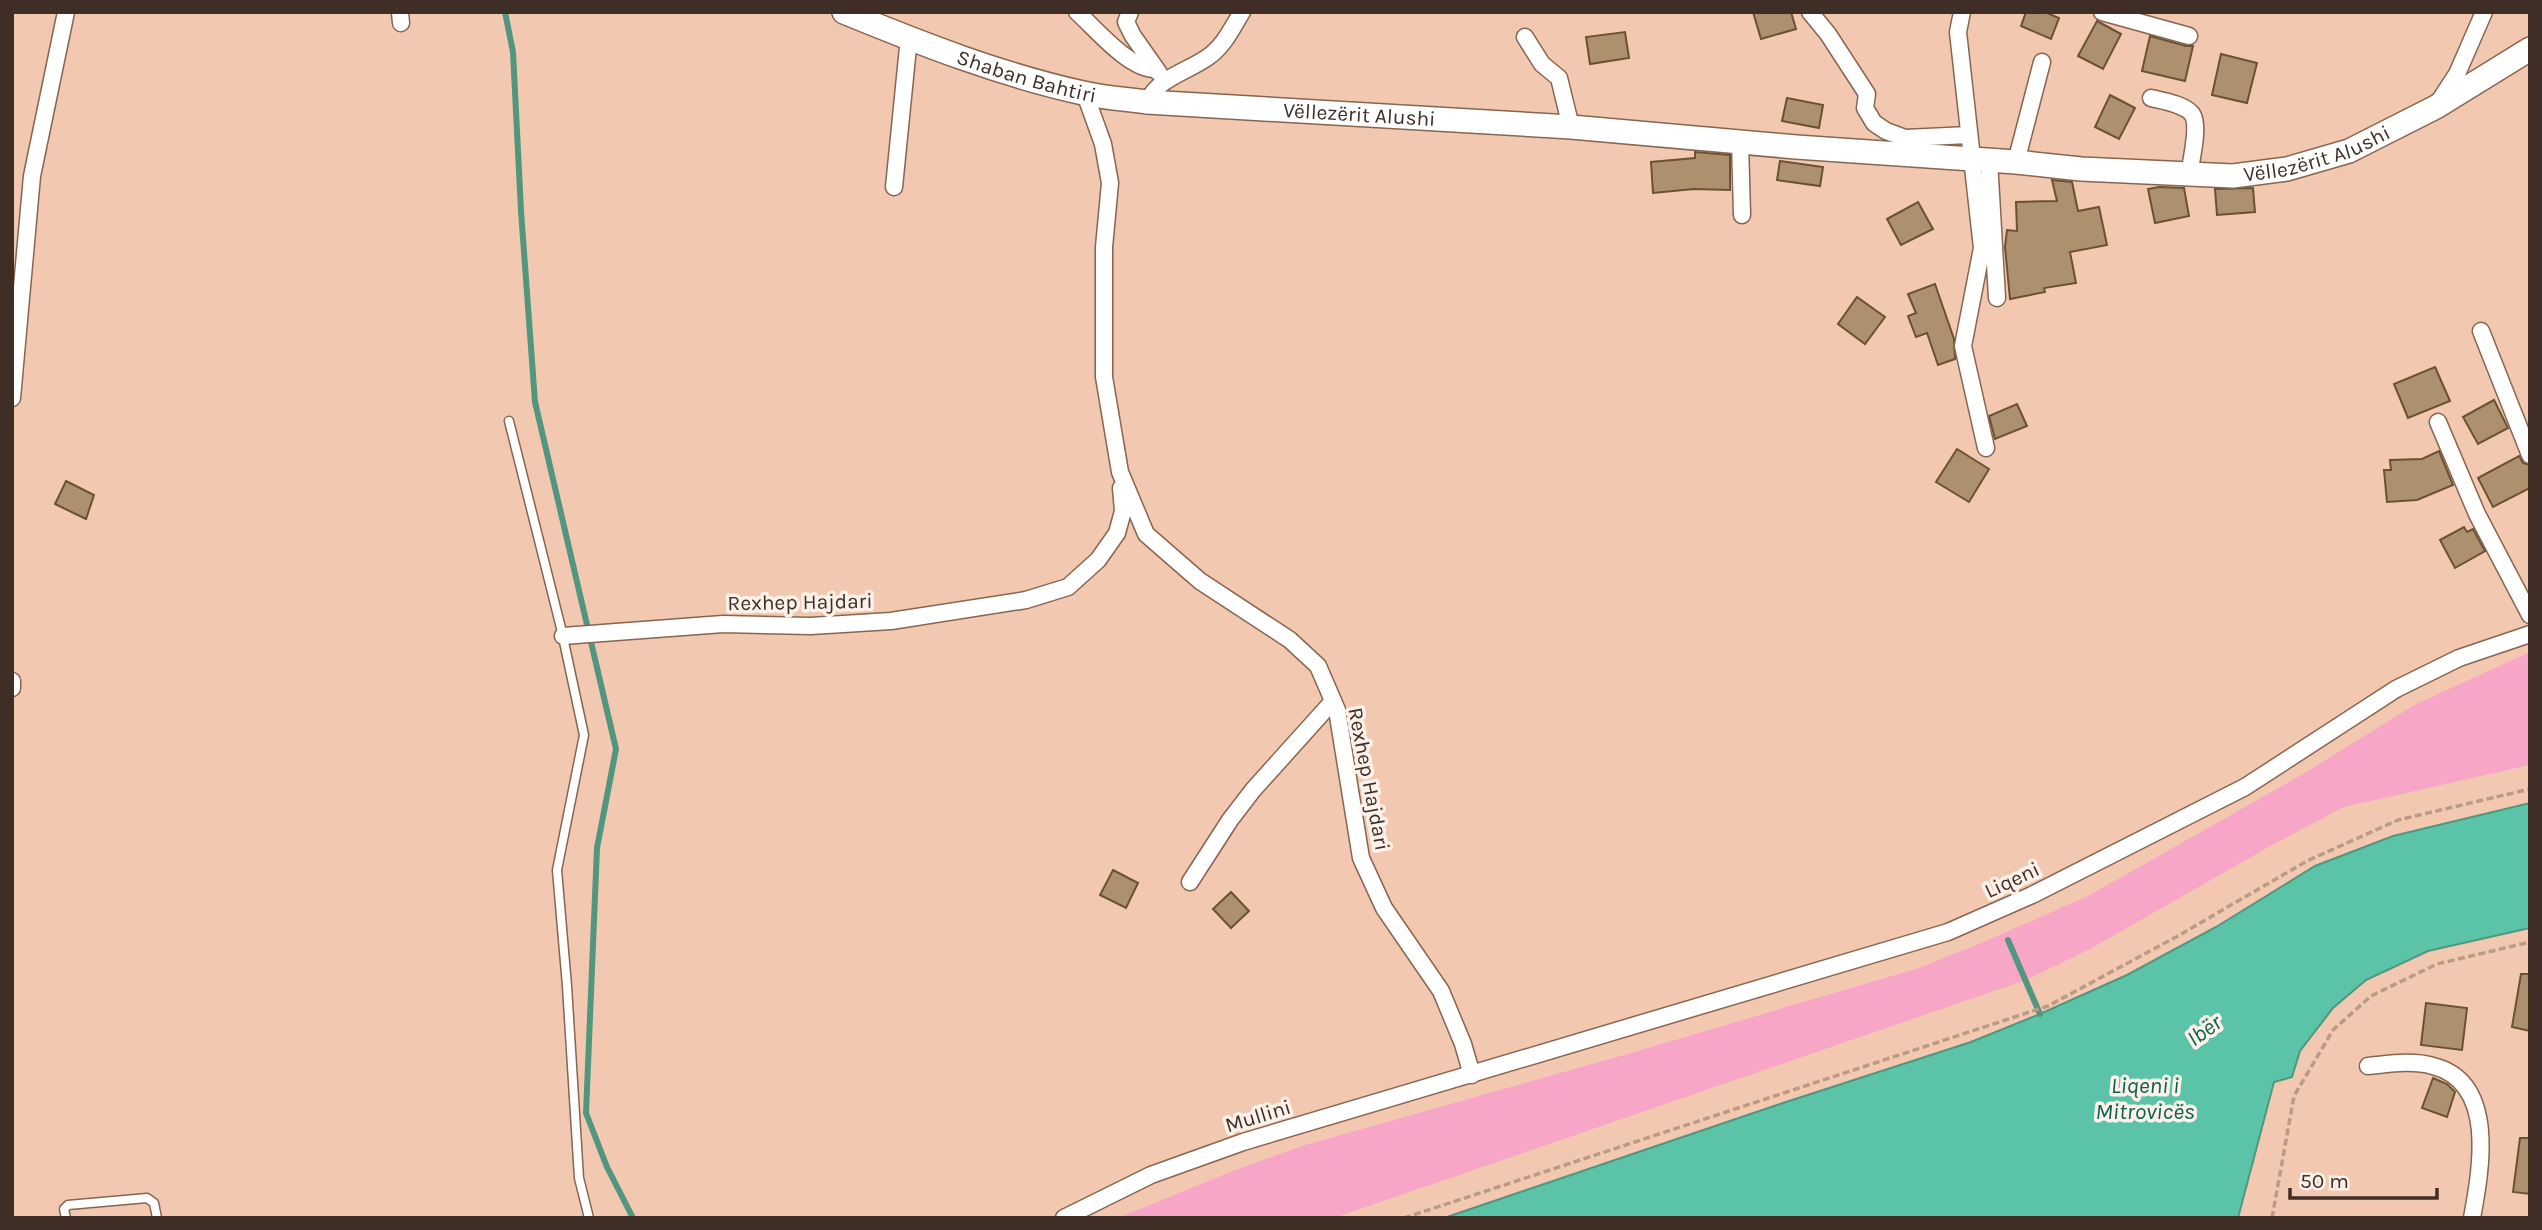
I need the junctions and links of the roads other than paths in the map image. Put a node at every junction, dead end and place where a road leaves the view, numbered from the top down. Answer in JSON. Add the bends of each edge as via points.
{"nodes":[{"id":1,"x":66,"y":12,"type":"edge"},
{"id":2,"x":844,"y":12,"type":"edge"},
{"id":3,"x":1077,"y":12,"type":"edge"},
{"id":4,"x":1130,"y":12,"type":"edge"},
{"id":5,"x":1242,"y":12,"type":"edge"},
{"id":6,"x":1810,"y":12,"type":"edge"},
{"id":7,"x":1962,"y":12,"type":"edge"},
{"id":8,"x":2102,"y":12,"type":"edge"},
{"id":9,"x":2484,"y":12,"type":"edge"},
{"id":10,"x":874,"y":18,"type":"edge"},
{"id":11,"x":2189,"y":36,"type":"dead end"},
{"id":12,"x":909,"y":37,"type":"junction"},
{"id":13,"x":1525,"y":37,"type":"dead end"},
{"id":14,"x":2530,"y":50,"type":"edge"},
{"id":15,"x":2042,"y":62,"type":"dead end"},
{"id":16,"x":1160,"y":75,"type":"junction"},
{"id":17,"x":1085,"y":94,"type":"junction"},
{"id":18,"x":2151,"y":98,"type":"dead end"},
{"id":19,"x":1147,"y":102,"type":"junction"},
{"id":20,"x":2436,"y":107,"type":"junction"},
{"id":21,"x":1571,"y":127,"type":"junction"},
{"id":22,"x":1969,"y":135,"type":"junction"},
{"id":23,"x":1740,"y":141,"type":"junction"},
{"id":24,"x":1980,"y":160,"type":"junction"},
{"id":25,"x":2016,"y":162,"type":"junction"},
{"id":26,"x":2189,"y":174,"type":"junction"},
{"id":27,"x":894,"y":187,"type":"dead end"},
{"id":28,"x":1742,"y":215,"type":"dead end"},
{"id":29,"x":1997,"y":298,"type":"dead end"},
{"id":30,"x":2481,"y":331,"type":"dead end"},
{"id":31,"x":12,"y":398,"type":"edge"},
{"id":32,"x":509,"y":421,"type":"dead end"},
{"id":33,"x":2438,"y":422,"type":"dead end"},
{"id":34,"x":1986,"y":448,"type":"dead end"},
{"id":35,"x":2530,"y":455,"type":"edge"},
{"id":36,"x":1120,"y":472,"type":"junction"},
{"id":37,"x":2530,"y":615,"type":"edge"},
{"id":38,"x":2530,"y":634,"type":"edge"},
{"id":39,"x":563,"y":636,"type":"junction"},
{"id":40,"x":12,"y":681,"type":"edge"},
{"id":41,"x":12,"y":688,"type":"edge"},
{"id":42,"x":1333,"y":701,"type":"junction"},
{"id":43,"x":1190,"y":882,"type":"dead end"},
{"id":44,"x":2368,"y":1066,"type":"dead end"},
{"id":45,"x":1472,"y":1075,"type":"junction"},
{"id":46,"x":66,"y":1218,"type":"edge"},
{"id":47,"x":157,"y":1218,"type":"edge"},
{"id":48,"x":589,"y":1218,"type":"edge"},
{"id":49,"x":1065,"y":1218,"type":"edge"},
{"id":50,"x":2472,"y":1218,"type":"edge"}],
"edges":[{"from":1,"to":31,"type":"street","via":[[32,176]]},
{"from":2,"to":10,"type":"main road","name":"Shaban Bahtiri"},
{"from":3,"to":16,"type":"street","via":[[1124,56]]},
{"from":4,"to":16,"type":"street","via":[[1129,29]]},
{"from":5,"to":16,"type":"street","via":[[1210,56]]},
{"from":6,"to":22,"type":"street","via":[[1867,94],[1865,108],[1874,122],[1905,138]]},
{"from":7,"to":22,"type":"street","via":[[1958,32]]},
{"from":8,"to":11,"type":"street"},
{"from":9,"to":20,"type":"street","via":[[2457,74]]},
{"from":10,"to":12,"type":"main road","name":"Shaban Bahtiri"},
{"from":12,"to":17,"type":"main road","name":"Shaban Bahtiri","via":[[959,58]]},
{"from":12,"to":27,"type":"street"},
{"from":13,"to":21,"type":"street","via":[[1542,64],[1559,78]]},
{"from":14,"to":20,"type":"main road","name":"Vëllezërit Alushi"},
{"from":15,"to":25,"type":"street"},
{"from":16,"to":19,"type":"street"},
{"from":17,"to":19,"type":"main road","name":"Shaban Bahtiri"},
{"from":17,"to":36,"type":"street","name":"Rexhep Hajdari","via":[[1103,144],[1110,183],[1104,247],[1104,377]]},
{"from":18,"to":26,"type":"street","via":[[2191,113],[2195,122]]},
{"from":19,"to":21,"type":"main road","name":"Vëllezërit Alushi"},
{"from":20,"to":26,"type":"main road","name":"Vëllezërit Alushi","via":[[2349,151],[2287,169],[2233,176]]},
{"from":21,"to":23,"type":"main road","name":"Vëllezërit Alushi"},
{"from":22,"to":24,"type":"street"},
{"from":23,"to":24,"type":"main road","name":"Vëllezërit Alushi"},
{"from":23,"to":28,"type":"street"},
{"from":24,"to":25,"type":"main road","name":"Vëllezërit Alushi"},
{"from":24,"to":29,"type":"street"},
{"from":24,"to":34,"type":"street","via":[[1982,248],[1963,346]]},
{"from":25,"to":26,"type":"main road","name":"Vëllezërit Alushi"},
{"from":30,"to":35,"type":"street"},
{"from":32,"to":39,"type":"lane"},
{"from":33,"to":37,"type":"street","via":[[2477,514]]},
{"from":36,"to":39,"type":"street","name":"Rexhep Hajdari","via":[[1123,511],[1117,533],[1098,560],[1068,587],[1026,600],[891,621],[811,626],[723,624]]},
{"from":36,"to":42,"type":"street","name":"Rexhep Hajdari","via":[[1146,534],[1200,581],[1290,640],[1318,666]]},
{"from":38,"to":45,"type":"street","name":"Liqeni","via":[[2459,658],[2396,689],[2245,787],[2032,895],[1948,932]]},
{"from":39,"to":48,"type":"lane","via":[[584,735],[557,870],[579,1178]]},
{"from":40,"to":41,"type":"street"},
{"from":42,"to":43,"type":"street","via":[[1253,790]]},
{"from":42,"to":45,"type":"street","name":"Rexhep Hajdari","via":[[1361,858],[1384,908],[1441,991]]},
{"from":44,"to":50,"type":"street","via":[[2432,1065],[2454,1075],[2469,1091],[2480,1128]]},
{"from":45,"to":49,"type":"street","name":"Mullini","via":[[1243,1142],[1151,1175]]},
{"from":46,"to":47,"type":"lane","via":[[68,1205],[147,1198],[154,1203]]}]}
